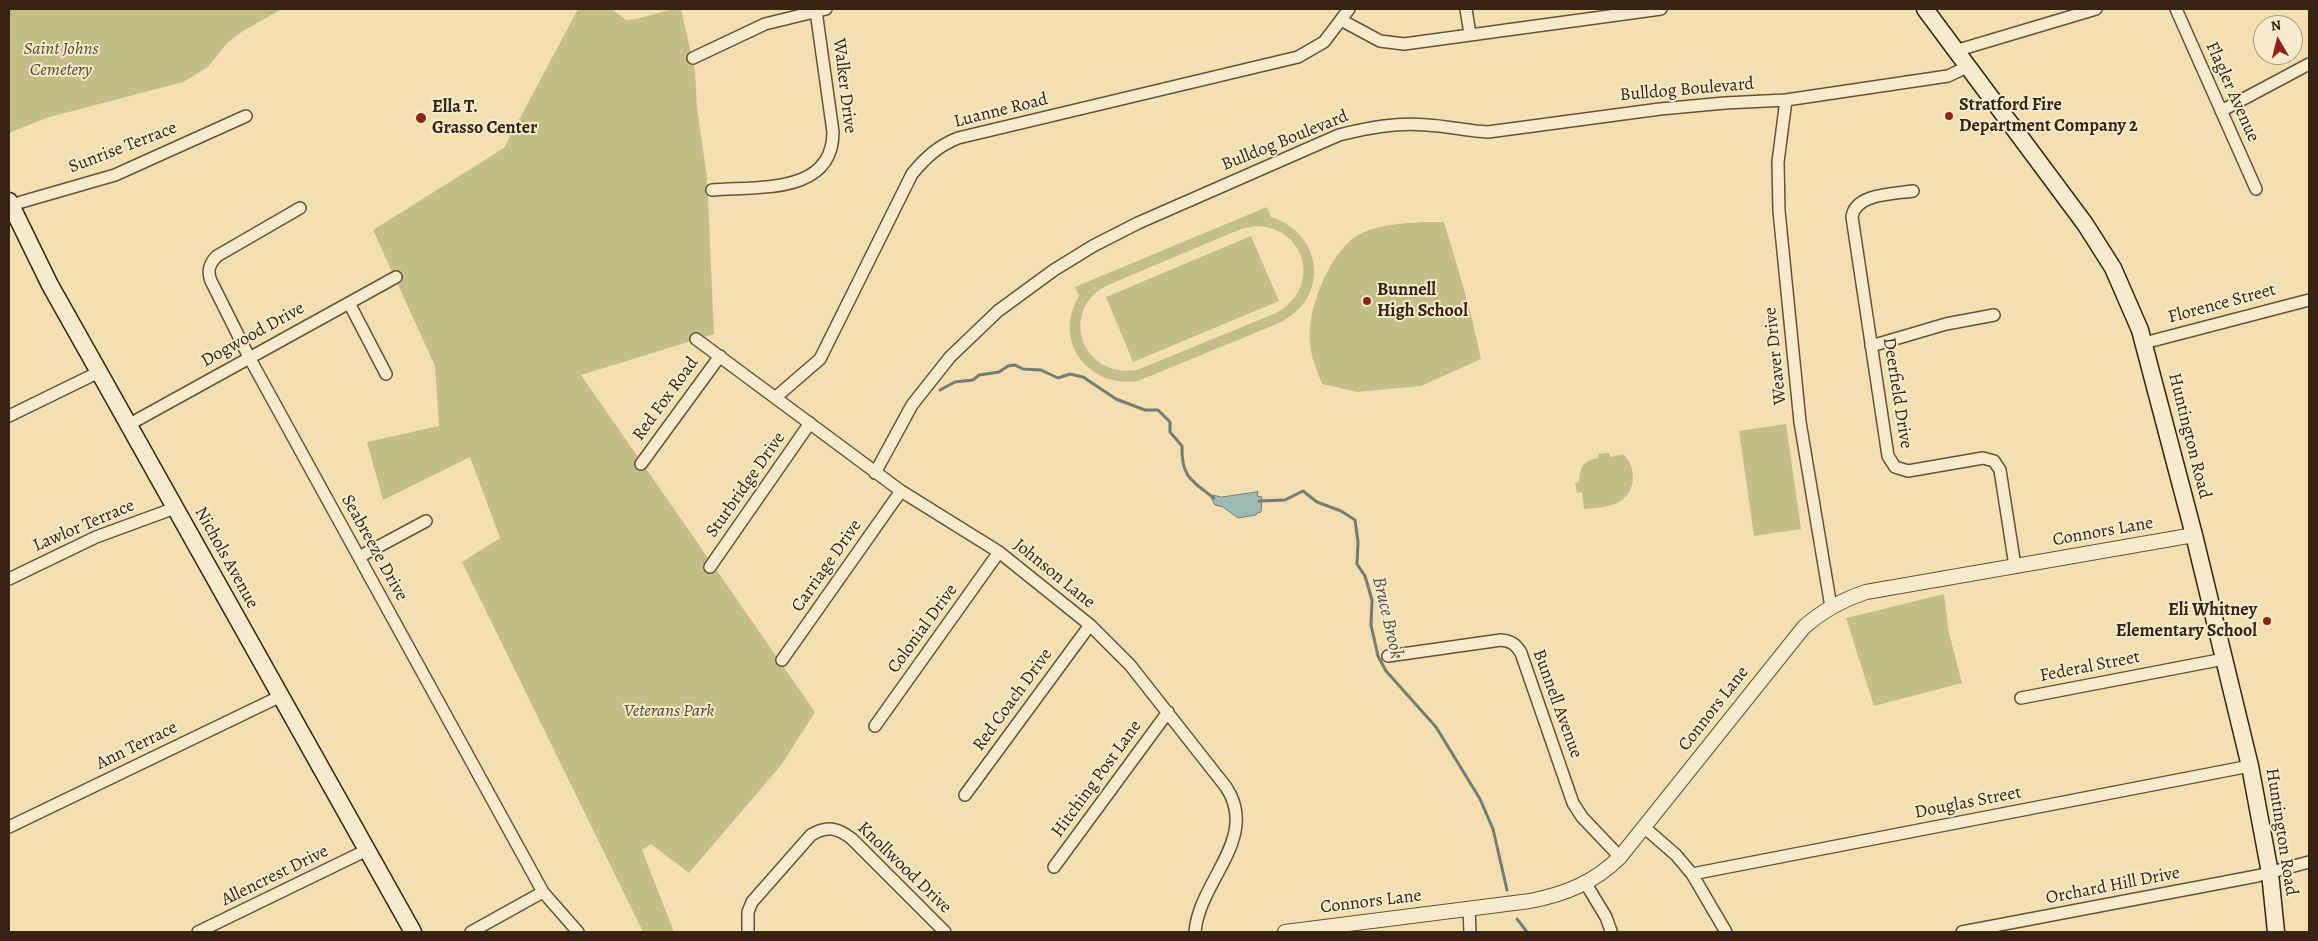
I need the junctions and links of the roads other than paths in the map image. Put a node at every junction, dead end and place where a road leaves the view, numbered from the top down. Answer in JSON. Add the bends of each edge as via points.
{"nodes":[{"id":1,"x":1349,"y":9,"type":"edge"},
{"id":2,"x":1466,"y":9,"type":"edge"},
{"id":3,"x":1661,"y":9,"type":"edge"},
{"id":4,"x":1925,"y":9,"type":"edge"},
{"id":5,"x":2096,"y":9,"type":"edge"},
{"id":6,"x":2176,"y":9,"type":"edge"},
{"id":7,"x":821,"y":10,"type":"edge"},
{"id":8,"x":1342,"y":20,"type":"junction"},
{"id":9,"x":1470,"y":34,"type":"junction"},
{"id":10,"x":1955,"y":51,"type":"junction"},
{"id":11,"x":693,"y":58,"type":"dead end"},
{"id":12,"x":2309,"y":64,"type":"edge"},
{"id":13,"x":1967,"y":67,"type":"junction"},
{"id":14,"x":1786,"y":100,"type":"junction"},
{"id":15,"x":2221,"y":111,"type":"junction"},
{"id":16,"x":246,"y":116,"type":"dead end"},
{"id":17,"x":2256,"y":189,"type":"dead end"},
{"id":18,"x":712,"y":190,"type":"dead end"},
{"id":19,"x":1913,"y":191,"type":"dead end"},
{"id":20,"x":10,"y":203,"type":"edge"},
{"id":21,"x":300,"y":208,"type":"dead end"},
{"id":22,"x":396,"y":277,"type":"dead end"},
{"id":23,"x":2309,"y":300,"type":"edge"},
{"id":24,"x":349,"y":303,"type":"junction"},
{"id":25,"x":1994,"y":315,"type":"dead end"},
{"id":26,"x":696,"y":339,"type":"dead end"},
{"id":27,"x":2144,"y":343,"type":"junction"},
{"id":28,"x":1871,"y":346,"type":"junction"},
{"id":29,"x":720,"y":356,"type":"junction"},
{"id":30,"x":249,"y":357,"type":"junction"},
{"id":31,"x":99,"y":372,"type":"junction"},
{"id":32,"x":386,"y":374,"type":"dead end"},
{"id":33,"x":776,"y":398,"type":"junction"},
{"id":34,"x":9,"y":416,"type":"edge"},
{"id":35,"x":810,"y":423,"type":"junction"},
{"id":36,"x":128,"y":425,"type":"junction"},
{"id":37,"x":641,"y":464,"type":"dead end"},
{"id":38,"x":875,"y":473,"type":"junction"},
{"id":39,"x":901,"y":491,"type":"junction"},
{"id":40,"x":175,"y":508,"type":"junction"},
{"id":41,"x":426,"y":521,"type":"dead end"},
{"id":42,"x":2194,"y":535,"type":"junction"},
{"id":43,"x":1000,"y":552,"type":"junction"},
{"id":44,"x":359,"y":557,"type":"junction"},
{"id":45,"x":2015,"y":566,"type":"junction"},
{"id":46,"x":710,"y":567,"type":"dead end"},
{"id":47,"x":9,"y":578,"type":"edge"},
{"id":48,"x":1830,"y":607,"type":"junction"},
{"id":49,"x":1090,"y":625,"type":"junction"},
{"id":50,"x":1388,"y":656,"type":"dead end"},
{"id":51,"x":2224,"y":659,"type":"junction"},
{"id":52,"x":782,"y":660,"type":"dead end"},
{"id":53,"x":281,"y":696,"type":"junction"},
{"id":54,"x":2021,"y":698,"type":"dead end"},
{"id":55,"x":1168,"y":712,"type":"junction"},
{"id":56,"x":875,"y":726,"type":"dead end"},
{"id":57,"x":2250,"y":766,"type":"junction"},
{"id":58,"x":965,"y":794,"type":"dead end"},
{"id":59,"x":9,"y":827,"type":"edge"},
{"id":60,"x":1644,"y":828,"type":"junction"},
{"id":61,"x":367,"y":850,"type":"junction"},
{"id":62,"x":1620,"y":857,"type":"junction"},
{"id":63,"x":2309,"y":862,"type":"edge"},
{"id":64,"x":1054,"y":867,"type":"dead end"},
{"id":65,"x":2270,"y":873,"type":"junction"},
{"id":66,"x":1692,"y":874,"type":"junction"},
{"id":67,"x":1586,"y":884,"type":"junction"},
{"id":68,"x":543,"y":892,"type":"junction"},
{"id":69,"x":1469,"y":909,"type":"junction"},
{"id":70,"x":1312,"y":930,"type":"edge"},
{"id":71,"x":1611,"y":931,"type":"dead end"},
{"id":72,"x":198,"y":932,"type":"edge"},
{"id":73,"x":413,"y":932,"type":"edge"},
{"id":74,"x":471,"y":932,"type":"edge"},
{"id":75,"x":578,"y":932,"type":"edge"},
{"id":76,"x":748,"y":932,"type":"edge"},
{"id":77,"x":945,"y":932,"type":"edge"},
{"id":78,"x":1195,"y":932,"type":"edge"},
{"id":79,"x":1285,"y":932,"type":"edge"},
{"id":80,"x":1470,"y":932,"type":"edge"},
{"id":81,"x":1726,"y":932,"type":"edge"},
{"id":82,"x":1962,"y":932,"type":"edge"},
{"id":83,"x":2276,"y":932,"type":"edge"}],
"edges":[{"from":1,"to":8,"type":"street","name":"Luanne Road"},
{"from":2,"to":9,"type":"street"},
{"from":3,"to":9,"type":"street"},
{"from":4,"to":10,"type":"main road","name":"Huntington Road"},
{"from":5,"to":10,"type":"street"},
{"from":6,"to":15,"type":"street","name":"Flagler Avenue"},
{"from":7,"to":11,"type":"street","via":[[765,24]]},
{"from":7,"to":18,"type":"street","name":"Walker Drive","via":[[833,132],[829,158],[821,169],[794,183]]},
{"from":8,"to":9,"type":"street","via":[[1392,44]]},
{"from":8,"to":33,"type":"street","name":"Luanne Road","via":[[1324,42],[1298,57],[944,144],[912,174],[820,359]]},
{"from":10,"to":13,"type":"main road","name":"Huntington Road"},
{"from":12,"to":15,"type":"street"},
{"from":13,"to":14,"type":"street","name":"Bulldog Boulevard","via":[[1948,76]]},
{"from":13,"to":27,"type":"main road","name":"Huntington Road","via":[[2099,246],[2121,285]]},
{"from":14,"to":38,"type":"street","name":"Bulldog Boulevard","via":[[1725,102],[1488,132],[1426,124],[1377,126],[1331,138],[1093,246],[998,311],[950,357],[912,405]]},
{"from":14,"to":48,"type":"street","name":"Weaver Drive","via":[[1778,162],[1779,211],[1800,422]]},
{"from":15,"to":17,"type":"street","name":"Flagler Avenue"},
{"from":16,"to":20,"type":"street","name":"Sunrise Terrace","via":[[115,175]]},
{"from":19,"to":28,"type":"street","name":"Deerfield Drive","via":[[1864,200],[1853,212]]},
{"from":20,"to":31,"type":"main road","name":"Nichols Avenue"},
{"from":21,"to":30,"type":"street","name":"Seabreeze Drive","via":[[217,256],[209,267],[210,281]]},
{"from":22,"to":24,"type":"street","name":"Dogwood Drive"},
{"from":23,"to":27,"type":"street","name":"Florence Street"},
{"from":24,"to":30,"type":"street","name":"Dogwood Drive"},
{"from":24,"to":32,"type":"street"},
{"from":25,"to":28,"type":"street","via":[[1946,324]]},
{"from":26,"to":29,"type":"street","name":"Johnson Lane"},
{"from":27,"to":42,"type":"main road","name":"Huntington Road"},
{"from":28,"to":45,"type":"street","name":"Deerfield Drive","via":[[1888,456],[1892,464],[1908,471],[1983,458],[1994,461],[2000,470]]},
{"from":29,"to":33,"type":"street","name":"Johnson Lane"},
{"from":29,"to":37,"type":"street","name":"Red Fox Road"},
{"from":30,"to":36,"type":"street","name":"Dogwood Drive"},
{"from":30,"to":44,"type":"street","name":"Seabreeze Drive"},
{"from":31,"to":34,"type":"street"},
{"from":31,"to":36,"type":"main road","name":"Nichols Avenue"},
{"from":33,"to":35,"type":"street","name":"Johnson Lane"},
{"from":35,"to":38,"type":"street","name":"Johnson Lane"},
{"from":35,"to":46,"type":"street","name":"Sturbridge Drive"},
{"from":36,"to":40,"type":"main road","name":"Nichols Avenue"},
{"from":38,"to":39,"type":"street","name":"Johnson Lane"},
{"from":39,"to":43,"type":"street","name":"Johnson Lane"},
{"from":39,"to":52,"type":"street","name":"Carriage Drive"},
{"from":40,"to":47,"type":"street","name":"Lawlor Terrace","via":[[96,537]]},
{"from":40,"to":53,"type":"main road","name":"Nichols Avenue"},
{"from":41,"to":44,"type":"street"},
{"from":42,"to":45,"type":"street","name":"Connors Lane"},
{"from":42,"to":51,"type":"main road","name":"Huntington Road"},
{"from":43,"to":49,"type":"street","name":"Johnson Lane"},
{"from":43,"to":56,"type":"street","name":"Colonial Drive"},
{"from":44,"to":68,"type":"street","name":"Seabreeze Drive"},
{"from":45,"to":48,"type":"street","name":"Connors Lane","via":[[1866,592]]},
{"from":48,"to":60,"type":"street","name":"Connors Lane","via":[[1804,627]]},
{"from":49,"to":55,"type":"street","name":"Johnson Lane","via":[[1130,665]]},
{"from":49,"to":58,"type":"street","name":"Red Coach Drive"},
{"from":50,"to":62,"type":"street","name":"Bunnell Avenue","via":[[1500,640],[1517,646],[1573,804]]},
{"from":51,"to":54,"type":"street","name":"Federal Street"},
{"from":51,"to":57,"type":"main road","name":"Huntington Road"},
{"from":53,"to":59,"type":"street","name":"Ann Terrace"},
{"from":53,"to":61,"type":"main road","name":"Nichols Avenue"},
{"from":55,"to":64,"type":"street","name":"Hitching Post Lane"},
{"from":55,"to":78,"type":"street","name":"Johnson Lane","via":[[1226,787],[1238,814],[1230,845],[1198,912]]},
{"from":57,"to":65,"type":"main road","name":"Huntington Road"},
{"from":57,"to":66,"type":"street","name":"Douglas Street"},
{"from":60,"to":62,"type":"street","name":"Connors Lane"},
{"from":60,"to":66,"type":"street","via":[[1676,855]]},
{"from":61,"to":72,"type":"street","name":"Allencrest Drive"},
{"from":61,"to":73,"type":"main road","name":"Nichols Avenue"},
{"from":62,"to":67,"type":"street","name":"Connors Lane"},
{"from":63,"to":65,"type":"street","name":"Orchard Hill Drive"},
{"from":65,"to":82,"type":"street","name":"Orchard Hill Drive"},
{"from":65,"to":83,"type":"main road","name":"Huntington Road"},
{"from":66,"to":81,"type":"street"},
{"from":67,"to":69,"type":"street","name":"Connors Lane","via":[[1548,898]]},
{"from":67,"to":71,"type":"street"},
{"from":68,"to":74,"type":"street"},
{"from":68,"to":75,"type":"street","name":"Seabreeze Drive"},
{"from":69,"to":70,"type":"street","name":"Connors Lane"},
{"from":69,"to":80,"type":"street"},
{"from":70,"to":79,"type":"street","name":"Connors Lane"},
{"from":76,"to":77,"type":"street","name":"Knollwood Drive","via":[[748,912],[752,902],[811,835],[829,828],[840,830],[852,839]]}]}
